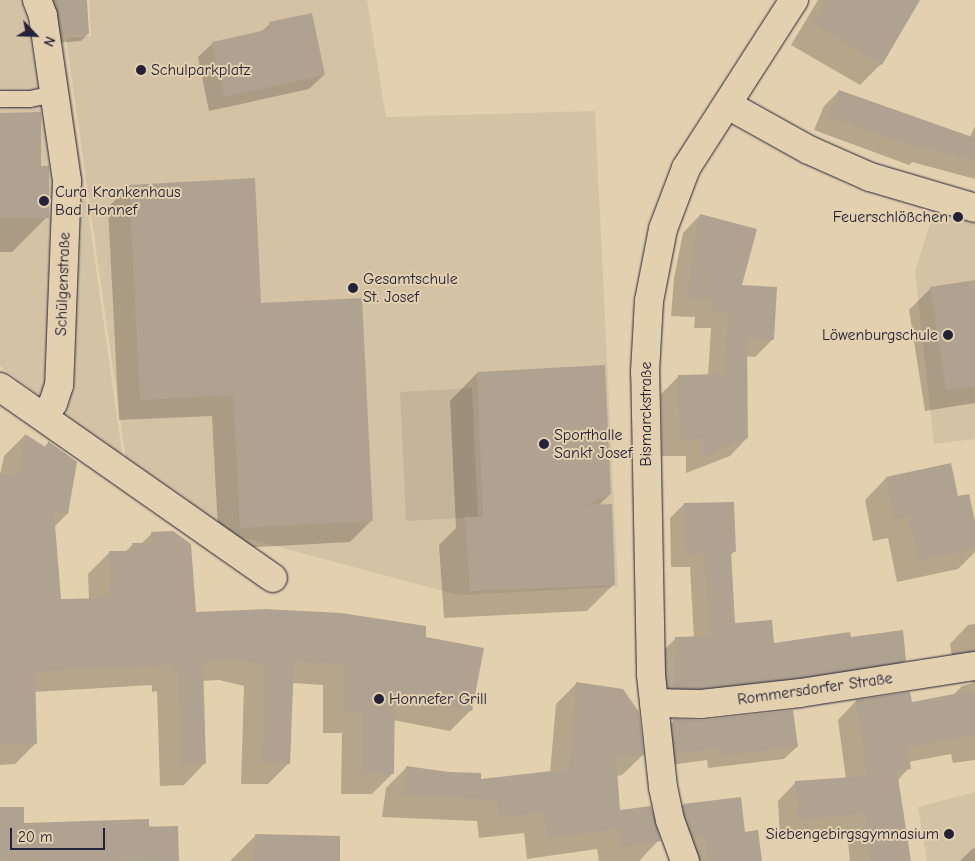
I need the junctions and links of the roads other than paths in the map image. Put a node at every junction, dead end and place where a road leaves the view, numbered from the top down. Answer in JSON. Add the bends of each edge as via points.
{"nodes":[{"id":1,"x":37,"y":0,"type":"edge"},
{"id":2,"x":794,"y":0,"type":"edge"},
{"id":3,"x":54,"y":94,"type":"junction"},
{"id":4,"x":0,"y":99,"type":"edge"},
{"id":5,"x":728,"y":105,"type":"junction"},
{"id":6,"x":975,"y":208,"type":"edge"},
{"id":7,"x":0,"y":387,"type":"edge"},
{"id":8,"x":44,"y":416,"type":"junction"},
{"id":9,"x":273,"y":578,"type":"dead end"},
{"id":10,"x":975,"y":666,"type":"edge"},
{"id":11,"x":654,"y":703,"type":"junction"},
{"id":12,"x":685,"y":861,"type":"edge"}],
"edges":[{"from":1,"to":3,"type":"street","name":"Schülgenstraße","via":[[43,16]]},
{"from":2,"to":5,"type":"street","name":"Bismarckstraße"},
{"from":3,"to":4,"type":"lane","via":[[30,99]]},
{"from":3,"to":8,"type":"street","name":"Schülgenstraße","via":[[67,181],[59,384],[53,403]]},
{"from":5,"to":6,"type":"street","via":[[809,150],[870,177]]},
{"from":5,"to":11,"type":"street","name":"Bismarckstraße","via":[[686,168],[663,229],[649,301],[645,372],[646,500],[650,674]]},
{"from":7,"to":8,"type":"street"},
{"from":8,"to":9,"type":"street"},
{"from":10,"to":11,"type":"street","name":"Rommersdorfer Straße","via":[[800,693],[701,704]]},
{"from":11,"to":12,"type":"street","name":"Bismarckstraße","via":[[663,787],[670,820]]}]}
